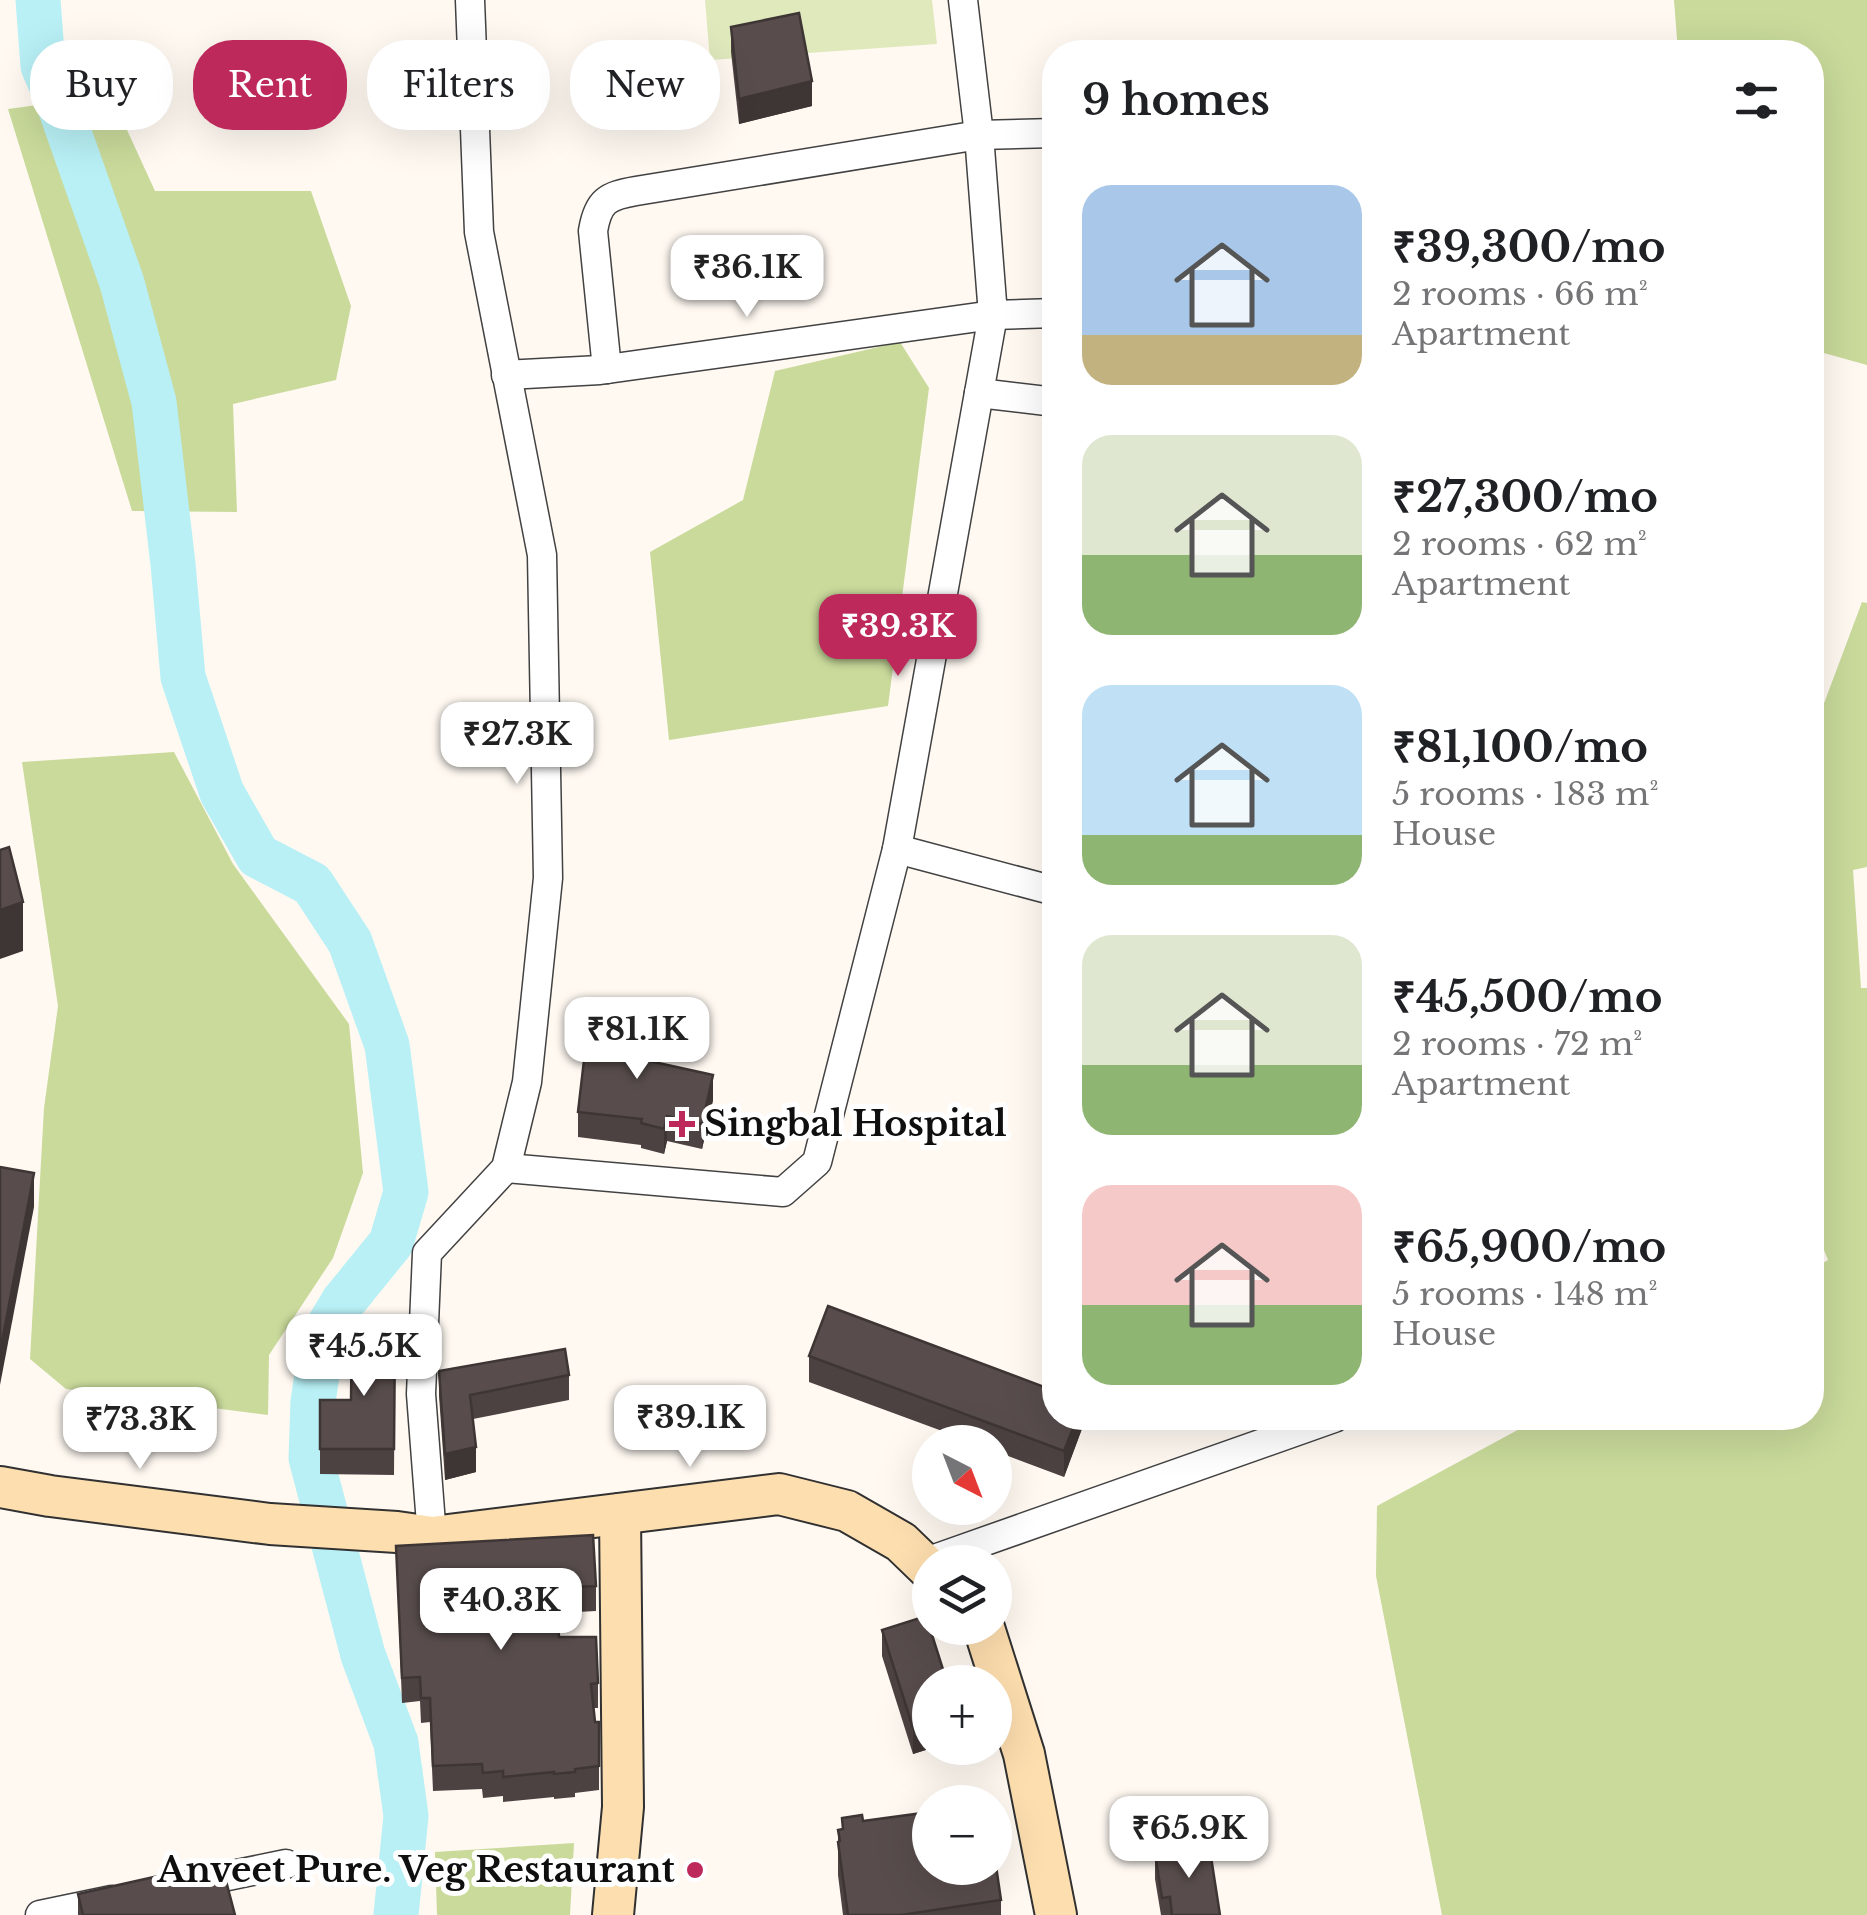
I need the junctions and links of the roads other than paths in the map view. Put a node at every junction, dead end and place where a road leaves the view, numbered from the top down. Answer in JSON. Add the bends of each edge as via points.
{"nodes":[{"id":1,"x":470,"y":0,"type":"edge"},
{"id":2,"x":963,"y":0,"type":"edge"},
{"id":3,"x":1042,"y":133,"type":"edge"},
{"id":4,"x":979,"y":135,"type":"junction"},
{"id":5,"x":1042,"y":313,"type":"edge"},
{"id":6,"x":993,"y":315,"type":"junction"},
{"id":7,"x":607,"y":369,"type":"junction"},
{"id":8,"x":506,"y":376,"type":"junction"},
{"id":9,"x":979,"y":393,"type":"junction"},
{"id":10,"x":1042,"y":400,"type":"edge"},
{"id":11,"x":897,"y":849,"type":"junction"},
{"id":12,"x":1042,"y":887,"type":"edge"},
{"id":13,"x":506,"y":1168,"type":"junction"},
{"id":14,"x":1301,"y":1430,"type":"edge"},
{"id":15,"x":0,"y":1487,"type":"edge"},
{"id":16,"x":620,"y":1514,"type":"junction"},
{"id":17,"x":415,"y":1535,"type":"junction"},
{"id":18,"x":986,"y":1545,"type":"edge"},
{"id":19,"x":912,"y":1553,"type":"edge"},
{"id":20,"x":989,"y":1645,"type":"edge"},
{"id":21,"x":286,"y":1864,"type":"dead end"},
{"id":22,"x":173,"y":1888,"type":"edge"},
{"id":23,"x":135,"y":1896,"type":"edge"},
{"id":24,"x":40,"y":1915,"type":"edge"},
{"id":25,"x":613,"y":1915,"type":"edge"},
{"id":26,"x":1056,"y":1915,"type":"edge"}],
"edges":[{"from":1,"to":8,"type":"street","via":[[478,232]]},
{"from":2,"to":4,"type":"street"},
{"from":3,"to":4,"type":"street"},
{"from":4,"to":6,"type":"street"},
{"from":4,"to":7,"type":"street","via":[[636,190],[605,202],[593,231]]},
{"from":5,"to":6,"type":"street"},
{"from":6,"to":7,"type":"street"},
{"from":6,"to":9,"type":"street"},
{"from":7,"to":8,"type":"street"},
{"from":8,"to":13,"type":"street","via":[[542,555],[548,878],[527,1082]]},
{"from":9,"to":10,"type":"street"},
{"from":9,"to":11,"type":"street"},
{"from":11,"to":12,"type":"street"},
{"from":11,"to":13,"type":"street","via":[[817,1162],[783,1192]]},
{"from":13,"to":17,"type":"street","via":[[427,1252]]},
{"from":14,"to":18,"type":"street"},
{"from":15,"to":17,"type":"main road","via":[[270,1524]]},
{"from":16,"to":17,"type":"main road"},
{"from":16,"to":19,"type":"main road","via":[[779,1494],[848,1511]]},
{"from":16,"to":25,"type":"main road","via":[[623,1807]]},
{"from":20,"to":26,"type":"main road","via":[[1024,1754]]},
{"from":21,"to":22,"type":"street"},
{"from":23,"to":24,"type":"street"}]}
